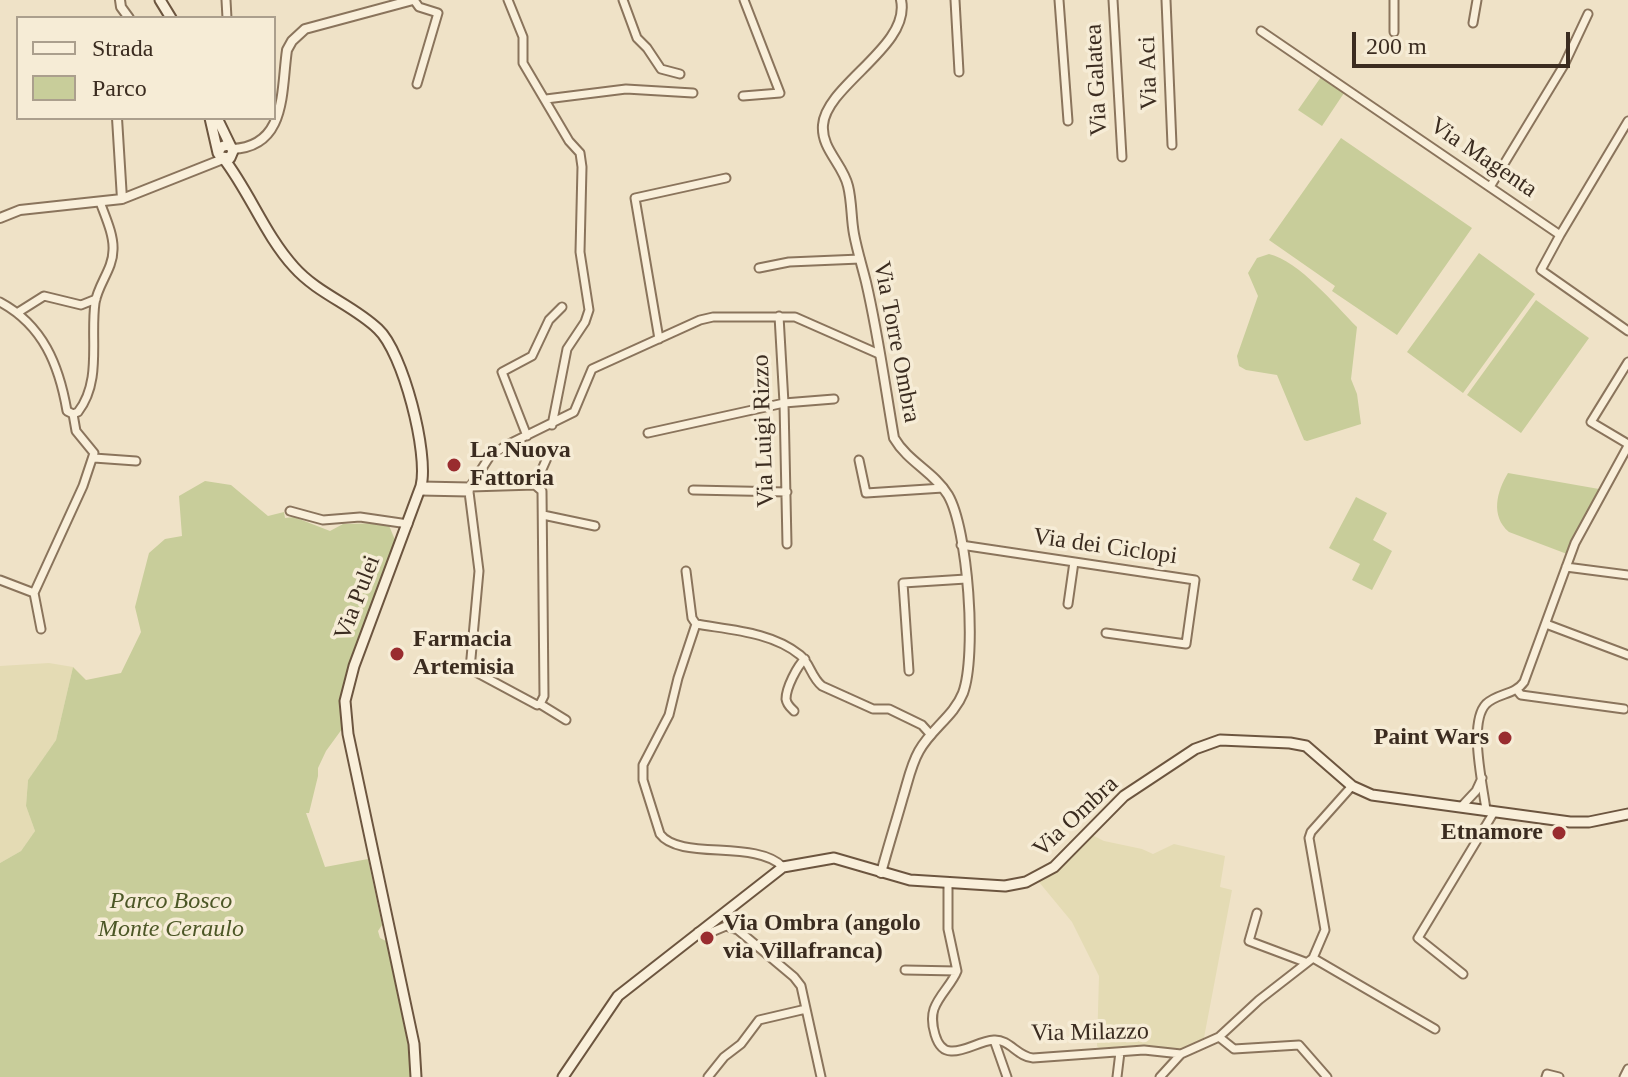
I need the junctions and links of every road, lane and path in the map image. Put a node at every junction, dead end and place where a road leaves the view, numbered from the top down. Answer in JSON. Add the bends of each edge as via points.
{"nodes":[{"id":1,"x":413,"y":0,"type":"edge"},
{"id":2,"x":508,"y":0,"type":"edge"},
{"id":3,"x":623,"y":0,"type":"edge"},
{"id":4,"x":744,"y":0,"type":"edge"},
{"id":5,"x":901,"y":0,"type":"edge"},
{"id":6,"x":955,"y":0,"type":"edge"},
{"id":7,"x":1059,"y":0,"type":"edge"},
{"id":8,"x":1113,"y":0,"type":"edge"},
{"id":9,"x":1166,"y":0,"type":"edge"},
{"id":10,"x":1394,"y":0,"type":"edge"},
{"id":11,"x":1477,"y":0,"type":"edge"},
{"id":12,"x":1588,"y":14,"type":"dead end"},
{"id":13,"x":1473,"y":23,"type":"dead end"},
{"id":14,"x":1261,"y":31,"type":"dead end"},
{"id":15,"x":1394,"y":32,"type":"dead end"},
{"id":16,"x":959,"y":72,"type":"dead end"},
{"id":17,"x":680,"y":74,"type":"dead end"},
{"id":18,"x":417,"y":84,"type":"dead end"},
{"id":19,"x":693,"y":93,"type":"dead end"},
{"id":20,"x":743,"y":96,"type":"dead end"},
{"id":21,"x":546,"y":99,"type":"junction"},
{"id":22,"x":117,"y":120,"type":"edge"},
{"id":23,"x":211,"y":120,"type":"edge"},
{"id":24,"x":218,"y":120,"type":"edge"},
{"id":25,"x":1068,"y":121,"type":"dead end"},
{"id":26,"x":1628,"y":121,"type":"edge"},
{"id":27,"x":1172,"y":145,"type":"dead end"},
{"id":28,"x":226,"y":152,"type":"junction"},
{"id":29,"x":1122,"y":157,"type":"dead end"},
{"id":30,"x":726,"y":178,"type":"dead end"},
{"id":31,"x":1490,"y":187,"type":"junction"},
{"id":32,"x":122,"y":199,"type":"junction"},
{"id":33,"x":100,"y":202,"type":"junction"},
{"id":34,"x":0,"y":218,"type":"edge"},
{"id":35,"x":1560,"y":235,"type":"junction"},
{"id":36,"x":860,"y":259,"type":"junction"},
{"id":37,"x":759,"y":268,"type":"dead end"},
{"id":38,"x":96,"y":299,"type":"junction"},
{"id":39,"x":0,"y":302,"type":"edge"},
{"id":40,"x":562,"y":307,"type":"dead end"},
{"id":41,"x":17,"y":313,"type":"junction"},
{"id":42,"x":779,"y":316,"type":"junction"},
{"id":43,"x":1628,"y":317,"type":"edge"},
{"id":44,"x":1625,"y":329,"type":"edge"},
{"id":45,"x":659,"y":339,"type":"junction"},
{"id":46,"x":879,"y":354,"type":"junction"},
{"id":47,"x":1628,"y":362,"type":"edge"},
{"id":48,"x":834,"y":399,"type":"dead end"},
{"id":49,"x":784,"y":403,"type":"junction"},
{"id":50,"x":73,"y":414,"type":"junction"},
{"id":51,"x":552,"y":425,"type":"junction"},
{"id":52,"x":648,"y":433,"type":"dead end"},
{"id":53,"x":527,"y":436,"type":"junction"},
{"id":54,"x":1628,"y":445,"type":"edge"},
{"id":55,"x":94,"y":458,"type":"junction"},
{"id":56,"x":547,"y":458,"type":"dead end"},
{"id":57,"x":859,"y":460,"type":"dead end"},
{"id":58,"x":136,"y":461,"type":"dead end"},
{"id":59,"x":535,"y":485,"type":"junction"},
{"id":60,"x":421,"y":488,"type":"junction"},
{"id":61,"x":943,"y":488,"type":"junction"},
{"id":62,"x":469,"y":490,"type":"junction"},
{"id":63,"x":693,"y":490,"type":"dead end"},
{"id":64,"x":787,"y":492,"type":"junction"},
{"id":65,"x":290,"y":511,"type":"dead end"},
{"id":66,"x":543,"y":515,"type":"junction"},
{"id":67,"x":408,"y":524,"type":"junction"},
{"id":68,"x":595,"y":526,"type":"dead end"},
{"id":69,"x":787,"y":544,"type":"dead end"},
{"id":70,"x":961,"y":545,"type":"junction"},
{"id":71,"x":1074,"y":562,"type":"junction"},
{"id":72,"x":1566,"y":567,"type":"junction"},
{"id":73,"x":686,"y":571,"type":"dead end"},
{"id":74,"x":1628,"y":575,"type":"edge"},
{"id":75,"x":966,"y":579,"type":"junction"},
{"id":76,"x":0,"y":580,"type":"edge"},
{"id":77,"x":34,"y":593,"type":"junction"},
{"id":78,"x":1068,"y":604,"type":"dead end"},
{"id":79,"x":696,"y":624,"type":"junction"},
{"id":80,"x":1546,"y":624,"type":"junction"},
{"id":81,"x":41,"y":629,"type":"dead end"},
{"id":82,"x":1106,"y":633,"type":"dead end"},
{"id":83,"x":1628,"y":655,"type":"edge"},
{"id":84,"x":805,"y":659,"type":"junction"},
{"id":85,"x":470,"y":669,"type":"junction"},
{"id":86,"x":909,"y":671,"type":"dead end"},
{"id":87,"x":469,"y":680,"type":"dead end"},
{"id":88,"x":1517,"y":690,"type":"junction"},
{"id":89,"x":540,"y":704,"type":"junction"},
{"id":90,"x":1624,"y":709,"type":"dead end"},
{"id":91,"x":794,"y":711,"type":"dead end"},
{"id":92,"x":566,"y":720,"type":"dead end"},
{"id":93,"x":931,"y":735,"type":"junction"},
{"id":94,"x":1482,"y":776,"type":"junction"},
{"id":95,"x":1352,"y":786,"type":"junction"},
{"id":96,"x":1461,"y":807,"type":"junction"},
{"id":97,"x":1490,"y":811,"type":"junction"},
{"id":98,"x":1628,"y":814,"type":"edge"},
{"id":99,"x":783,"y":867,"type":"junction"},
{"id":100,"x":881,"y":873,"type":"junction"},
{"id":101,"x":948,"y":883,"type":"junction"},
{"id":102,"x":1257,"y":913,"type":"dead end"},
{"id":103,"x":698,"y":932,"type":"junction"},
{"id":104,"x":1313,"y":958,"type":"junction"},
{"id":105,"x":1305,"y":962,"type":"junction"},
{"id":106,"x":905,"y":970,"type":"dead end"},
{"id":107,"x":957,"y":971,"type":"junction"},
{"id":108,"x":1463,"y":974,"type":"dead end"},
{"id":109,"x":806,"y":1009,"type":"junction"},
{"id":110,"x":1435,"y":1029,"type":"dead end"},
{"id":111,"x":1219,"y":1037,"type":"junction"},
{"id":112,"x":994,"y":1040,"type":"junction"},
{"id":113,"x":1120,"y":1052,"type":"junction"},
{"id":114,"x":1181,"y":1054,"type":"junction"},
{"id":115,"x":1628,"y":1069,"type":"edge"},
{"id":116,"x":416,"y":1077,"type":"edge"},
{"id":117,"x":563,"y":1077,"type":"edge"},
{"id":118,"x":708,"y":1077,"type":"edge"},
{"id":119,"x":821,"y":1077,"type":"edge"},
{"id":120,"x":1007,"y":1077,"type":"edge"},
{"id":121,"x":1117,"y":1077,"type":"edge"},
{"id":122,"x":1160,"y":1077,"type":"edge"},
{"id":123,"x":1327,"y":1077,"type":"edge"},
{"id":124,"x":1546,"y":1077,"type":"edge"},
{"id":125,"x":1559,"y":1077,"type":"edge"},
{"id":126,"x":1624,"y":1077,"type":"edge"}],
"edges":[{"from":1,"to":18,"type":"street","via":[[438,13]]},
{"from":1,"to":28,"type":"street","via":[[305,29],[287,50],[276,123],[268,136]]},
{"from":2,"to":21,"type":"street","via":[[523,37],[523,63]]},
{"from":3,"to":17,"type":"street","via":[[637,38],[661,69]]},
{"from":4,"to":20,"type":"street","via":[[780,93]]},
{"from":5,"to":36,"type":"street","name":"Via Torre Ombra","via":[[901,19],[893,34],[835,98],[823,121],[827,146],[848,184]]},
{"from":6,"to":16,"type":"street"},
{"from":7,"to":25,"type":"street"},
{"from":8,"to":29,"type":"street","name":"Via Galatea"},
{"from":9,"to":27,"type":"street","name":"Via Aci"},
{"from":10,"to":15,"type":"street"},
{"from":11,"to":13,"type":"street"},
{"from":12,"to":31,"type":"street","via":[[1564,65]]},
{"from":14,"to":31,"type":"street","name":"Via Magenta"},
{"from":19,"to":21,"type":"street","via":[[626,89]]},
{"from":21,"to":51,"type":"street","via":[[580,153],[580,252],[590,304],[567,349]]},
{"from":22,"to":32,"type":"street"},
{"from":23,"to":28,"type":"main road"},
{"from":24,"to":28,"type":"main road"},
{"from":26,"to":35,"type":"street"},
{"from":28,"to":32,"type":"street"},
{"from":28,"to":60,"type":"main road","name":"Via Pulei","via":[[271,236],[295,268],[389,342],[421,444]]},
{"from":30,"to":45,"type":"street","via":[[635,198]]},
{"from":31,"to":35,"type":"street","name":"Via Magenta"},
{"from":32,"to":33,"type":"street"},
{"from":33,"to":34,"type":"street","via":[[20,210]]},
{"from":33,"to":38,"type":"street","via":[[114,247]]},
{"from":35,"to":44,"type":"street","via":[[1541,270]]},
{"from":36,"to":37,"type":"street"},
{"from":36,"to":46,"type":"street","name":"Via Torre Ombra"},
{"from":38,"to":41,"type":"street","via":[[74,305],[44,296]]},
{"from":38,"to":50,"type":"street","via":[[89,390]]},
{"from":39,"to":41,"type":"street"},
{"from":40,"to":53,"type":"street","via":[[549,320],[532,356],[502,372]]},
{"from":41,"to":50,"type":"street","via":[[38,331],[50,352],[67,411]]},
{"from":42,"to":45,"type":"street","via":[[713,317]]},
{"from":42,"to":46,"type":"street","via":[[795,317]]},
{"from":42,"to":49,"type":"street","name":"Via Luigi Rizzo"},
{"from":43,"to":44,"type":"street"},
{"from":45,"to":51,"type":"street","via":[[592,369],[576,409]]},
{"from":46,"to":61,"type":"street","name":"Via Torre Ombra","via":[[894,438],[902,452]]},
{"from":47,"to":54,"type":"street","via":[[1591,422]]},
{"from":48,"to":49,"type":"street"},
{"from":49,"to":52,"type":"street"},
{"from":49,"to":64,"type":"street","name":"Via Luigi Rizzo"},
{"from":50,"to":55,"type":"street","via":[[76,431]]},
{"from":51,"to":53,"type":"street"},
{"from":53,"to":62,"type":"street","via":[[490,456]]},
{"from":54,"to":72,"type":"street"},
{"from":55,"to":58,"type":"street"},
{"from":55,"to":77,"type":"street"},
{"from":56,"to":59,"type":"street"},
{"from":57,"to":61,"type":"street","via":[[866,493]]},
{"from":59,"to":62,"type":"street"},
{"from":59,"to":66,"type":"street","via":[[542,491]]},
{"from":60,"to":62,"type":"street"},
{"from":60,"to":67,"type":"main road","name":"Via Pulei"},
{"from":61,"to":70,"type":"street","name":"Via Torre Ombra"},
{"from":62,"to":85,"type":"street","via":[[479,571]]},
{"from":63,"to":64,"type":"street"},
{"from":64,"to":69,"type":"street","name":"Via Luigi Rizzo"},
{"from":65,"to":67,"type":"street","via":[[323,520],[360,517]]},
{"from":66,"to":68,"type":"street"},
{"from":66,"to":89,"type":"street"},
{"from":67,"to":116,"type":"main road","name":"Via Pulei","via":[[345,701],[350,747],[414,1044]]},
{"from":70,"to":71,"type":"street","name":"Via dei Ciclopi"},
{"from":70,"to":75,"type":"street","name":"Via Torre Ombra"},
{"from":71,"to":78,"type":"street"},
{"from":71,"to":82,"type":"street","name":"Via dei Ciclopi","via":[[1195,580],[1186,644]]},
{"from":72,"to":74,"type":"street"},
{"from":72,"to":80,"type":"street"},
{"from":73,"to":79,"type":"street"},
{"from":75,"to":86,"type":"street","via":[[903,583]]},
{"from":75,"to":93,"type":"street","name":"Via Torre Ombra","via":[[967,677],[953,711]]},
{"from":76,"to":77,"type":"street"},
{"from":77,"to":81,"type":"street"},
{"from":79,"to":84,"type":"street","via":[[777,641]]},
{"from":79,"to":99,"type":"street","via":[[669,715],[643,765],[660,834],[666,841],[700,849],[769,857]]},
{"from":80,"to":83,"type":"street"},
{"from":80,"to":88,"type":"street"},
{"from":84,"to":91,"type":"street","via":[[787,695]]},
{"from":84,"to":93,"type":"street","via":[[822,686],[873,709],[889,709]]},
{"from":85,"to":87,"type":"street"},
{"from":85,"to":89,"type":"street"},
{"from":88,"to":90,"type":"street","via":[[1521,695]]},
{"from":88,"to":94,"type":"street","via":[[1493,699],[1480,712]]},
{"from":89,"to":92,"type":"street"},
{"from":93,"to":100,"type":"street","name":"Via Torre Ombra","via":[[913,764]]},
{"from":94,"to":96,"type":"street"},
{"from":94,"to":97,"type":"street"},
{"from":95,"to":96,"type":"main road","name":"Via Ombra","via":[[1372,795]]},
{"from":95,"to":101,"type":"main road","name":"Via Ombra","via":[[1306,746],[1220,740],[1195,749],[1124,796],[1065,858],[1035,879],[1005,886]]},
{"from":95,"to":104,"type":"street","via":[[1309,838],[1325,930]]},
{"from":96,"to":97,"type":"main road","name":"Via Ombra"},
{"from":97,"to":98,"type":"main road","name":"Via Ombra","via":[[1580,822]]},
{"from":97,"to":108,"type":"street","via":[[1418,938]]},
{"from":99,"to":100,"type":"main road","name":"Via Ombra","via":[[834,858]]},
{"from":99,"to":103,"type":"main road","name":"Via Ombra"},
{"from":100,"to":101,"type":"main road","name":"Via Ombra"},
{"from":101,"to":107,"type":"street","via":[[948,929]]},
{"from":102,"to":105,"type":"street","via":[[1249,941]]},
{"from":103,"to":109,"type":"street","via":[[726,926],[738,930],[798,981]]},
{"from":103,"to":117,"type":"main road","name":"Via Ombra","via":[[611,1003]]},
{"from":104,"to":105,"type":"street"},
{"from":104,"to":110,"type":"street"},
{"from":105,"to":111,"type":"street"},
{"from":106,"to":107,"type":"street"},
{"from":107,"to":112,"type":"street","via":[[934,1010],[938,1044],[953,1052]]},
{"from":109,"to":118,"type":"street","via":[[759,1020]]},
{"from":109,"to":119,"type":"street"},
{"from":111,"to":114,"type":"street"},
{"from":111,"to":123,"type":"street","via":[[1234,1049],[1299,1045]]},
{"from":112,"to":113,"type":"street","name":"Via Milazzo","via":[[1027,1057]]},
{"from":112,"to":120,"type":"street"},
{"from":113,"to":114,"type":"street","name":"Via Milazzo"},
{"from":113,"to":121,"type":"street"},
{"from":114,"to":122,"type":"street"},
{"from":115,"to":126,"type":"street"},
{"from":124,"to":125,"type":"street"}]}
